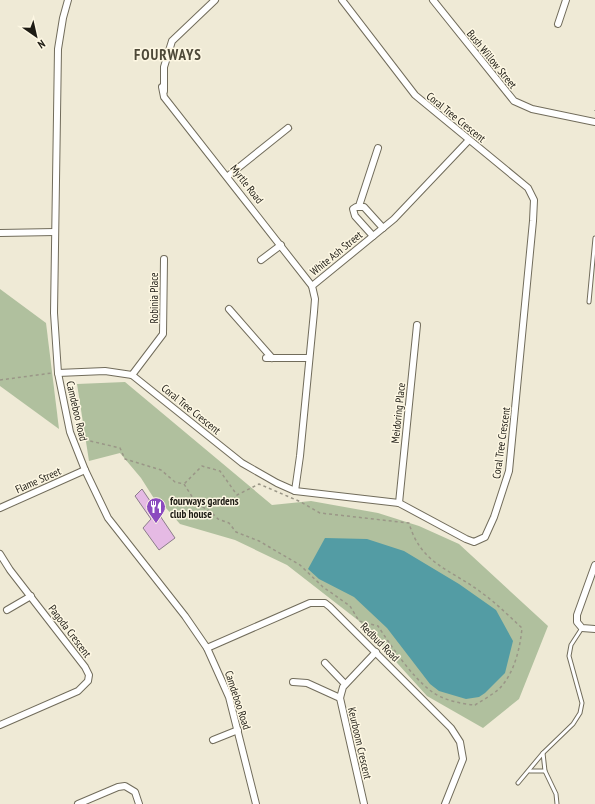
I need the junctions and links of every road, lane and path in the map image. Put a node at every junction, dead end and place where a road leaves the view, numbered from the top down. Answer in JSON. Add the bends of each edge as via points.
{"nodes":[{"id":1,"x":68,"y":0,"type":"edge"},
{"id":2,"x":215,"y":0,"type":"edge"},
{"id":3,"x":342,"y":0,"type":"edge"},
{"id":4,"x":433,"y":0,"type":"edge"},
{"id":5,"x":566,"y":0,"type":"edge"},
{"id":6,"x":558,"y":24,"type":"dead end"},
{"id":7,"x":595,"y":122,"type":"edge"},
{"id":8,"x":288,"y":128,"type":"dead end"},
{"id":9,"x":469,"y":140,"type":"junction"},
{"id":10,"x":378,"y":148,"type":"dead end"},
{"id":11,"x":228,"y":176,"type":"junction"},
{"id":12,"x":359,"y":206,"type":"junction"},
{"id":13,"x":383,"y":228,"type":"junction"},
{"id":14,"x":55,"y":232,"type":"junction"},
{"id":15,"x":0,"y":233,"type":"edge"},
{"id":16,"x":373,"y":236,"type":"junction"},
{"id":17,"x":595,"y":238,"type":"edge"},
{"id":18,"x":281,"y":245,"type":"junction"},
{"id":19,"x":164,"y":259,"type":"dead end"},
{"id":20,"x":261,"y":260,"type":"dead end"},
{"id":21,"x":312,"y":286,"type":"junction"},
{"id":22,"x":589,"y":302,"type":"dead end"},
{"id":23,"x":229,"y":309,"type":"dead end"},
{"id":24,"x":417,"y":325,"type":"dead end"},
{"id":25,"x":309,"y":358,"type":"junction"},
{"id":26,"x":58,"y":373,"type":"junction"},
{"id":27,"x":132,"y":375,"type":"junction"},
{"id":28,"x":0,"y":380,"type":"edge"},
{"id":29,"x":70,"y":432,"type":"junction"},
{"id":30,"x":85,"y":470,"type":"junction"},
{"id":31,"x":184,"y":484,"type":"junction"},
{"id":32,"x":295,"y":491,"type":"junction"},
{"id":33,"x":399,"y":503,"type":"junction"},
{"id":34,"x":0,"y":508,"type":"edge"},
{"id":35,"x":0,"y":554,"type":"edge"},
{"id":36,"x":595,"y":564,"type":"edge"},
{"id":37,"x":31,"y":596,"type":"junction"},
{"id":38,"x":7,"y":610,"type":"dead end"},
{"id":39,"x":582,"y":628,"type":"junction"},
{"id":40,"x":595,"y":629,"type":"edge"},
{"id":41,"x":207,"y":648,"type":"junction"},
{"id":42,"x":376,"y":652,"type":"junction"},
{"id":43,"x":325,"y":663,"type":"dead end"},
{"id":44,"x":293,"y":682,"type":"dead end"},
{"id":45,"x":345,"y":684,"type":"junction"},
{"id":46,"x":340,"y":698,"type":"junction"},
{"id":47,"x":0,"y":724,"type":"edge"},
{"id":48,"x":238,"y":730,"type":"junction"},
{"id":49,"x":213,"y":740,"type":"dead end"},
{"id":50,"x":543,"y":753,"type":"junction"},
{"id":51,"x":530,"y":771,"type":"junction"},
{"id":52,"x":545,"y":771,"type":"junction"},
{"id":53,"x":518,"y":783,"type":"dead end"},
{"id":54,"x":78,"y":804,"type":"edge"},
{"id":55,"x":139,"y":804,"type":"edge"},
{"id":56,"x":256,"y":804,"type":"edge"},
{"id":57,"x":364,"y":804,"type":"edge"},
{"id":58,"x":446,"y":804,"type":"edge"},
{"id":59,"x":557,"y":804,"type":"edge"}],
"edges":[{"from":1,"to":14,"type":"street","name":"Camdeboo Road","via":[[58,49]]},
{"from":2,"to":11,"type":"street","name":"Myrtle Road","via":[[172,40],[164,67],[164,97]]},
{"from":3,"to":9,"type":"street","name":"Coral Tree Crescent","via":[[415,95]]},
{"from":4,"to":7,"type":"street","name":"Bush Willow Street","via":[[514,101],[532,110]]},
{"from":5,"to":6,"type":"street"},
{"from":8,"to":11,"type":"street"},
{"from":9,"to":13,"type":"street","name":"White Ash Street"},
{"from":9,"to":33,"type":"street","name":"Coral Tree Crescent","via":[[528,188],[534,200],[509,471],[489,530],[485,537],[474,542]]},
{"from":10,"to":12,"type":"street"},
{"from":11,"to":18,"type":"street","name":"Myrtle Road"},
{"from":12,"to":13,"type":"street","via":[[364,207]]},
{"from":12,"to":16,"type":"street","via":[[353,210],[354,213]]},
{"from":13,"to":16,"type":"street","name":"White Ash Street"},
{"from":14,"to":15,"type":"street"},
{"from":14,"to":26,"type":"street","name":"Camdeboo Road","via":[[54,313]]},
{"from":16,"to":21,"type":"street","name":"White Ash Street"},
{"from":17,"to":22,"type":"lane"},
{"from":18,"to":20,"type":"street"},
{"from":18,"to":21,"type":"street","name":"Myrtle Road"},
{"from":19,"to":27,"type":"street","name":"Robinia Place","via":[[163,334]]},
{"from":21,"to":25,"type":"street","name":"White Ash Street","via":[[315,299]]},
{"from":23,"to":25,"type":"street","via":[[269,358]]},
{"from":24,"to":33,"type":"street","name":"Meidoring Place"},
{"from":25,"to":32,"type":"street","name":"White Ash Street"},
{"from":26,"to":27,"type":"street","via":[[105,371]]},
{"from":26,"to":28,"type":"path"},
{"from":26,"to":29,"type":"street","name":"Camdeboo Road"},
{"from":27,"to":32,"type":"street","name":"Coral Tree Crescent","via":[[242,463]]},
{"from":29,"to":30,"type":"street","name":"Camdeboo Road"},
{"from":29,"to":31,"type":"path","via":[[86,440],[120,448],[125,459],[161,470],[175,482]]},
{"from":30,"to":34,"type":"street","name":"Flame Street"},
{"from":30,"to":41,"type":"street","name":"Camdeboo Road","via":[[115,530],[181,611]]},
{"from":31,"to":31,"type":"path","via":[[196,503],[228,523],[236,532],[259,541],[300,566],[323,587],[350,606],[359,621],[378,626],[394,650],[432,692],[461,704],[475,705],[499,688],[514,665],[522,628],[483,593],[449,570],[433,563],[414,538],[410,523],[320,513],[258,484],[237,495],[220,471],[202,466]]},
{"from":32,"to":33,"type":"street","name":"Coral Tree Crescent"},
{"from":35,"to":37,"type":"street","name":"Pagoda Crescent"},
{"from":36,"to":39,"type":"street","via":[[578,610],[577,622]]},
{"from":37,"to":38,"type":"street"},
{"from":37,"to":47,"type":"street","name":"Pagoda Crescent","via":[[85,667],[89,675],[88,681],[78,691]]},
{"from":39,"to":40,"type":"street"},
{"from":39,"to":50,"type":"lane","via":[[569,650],[569,663],[582,703],[580,713],[573,724]]},
{"from":41,"to":42,"type":"street","name":"Redbud Road","via":[[317,602],[330,607]]},
{"from":41,"to":48,"type":"street","name":"Camdeboo Road","via":[[229,697]]},
{"from":42,"to":45,"type":"street","name":"Keurboom Crescent"},
{"from":42,"to":58,"type":"street","name":"Redbud Road","via":[[458,738],[463,759]]},
{"from":43,"to":45,"type":"street"},
{"from":44,"to":46,"type":"street","via":[[310,684]]},
{"from":45,"to":46,"type":"street","name":"Keurboom Crescent"},
{"from":46,"to":57,"type":"street","name":"Keurboom Crescent"},
{"from":48,"to":49,"type":"street"},
{"from":48,"to":56,"type":"street","name":"Camdeboo Road"},
{"from":50,"to":51,"type":"lane"},
{"from":50,"to":52,"type":"lane"},
{"from":51,"to":52,"type":"lane"},
{"from":51,"to":53,"type":"lane"},
{"from":52,"to":59,"type":"lane","via":[[556,794]]},
{"from":54,"to":55,"type":"street","via":[[125,786],[135,792]]}]}
